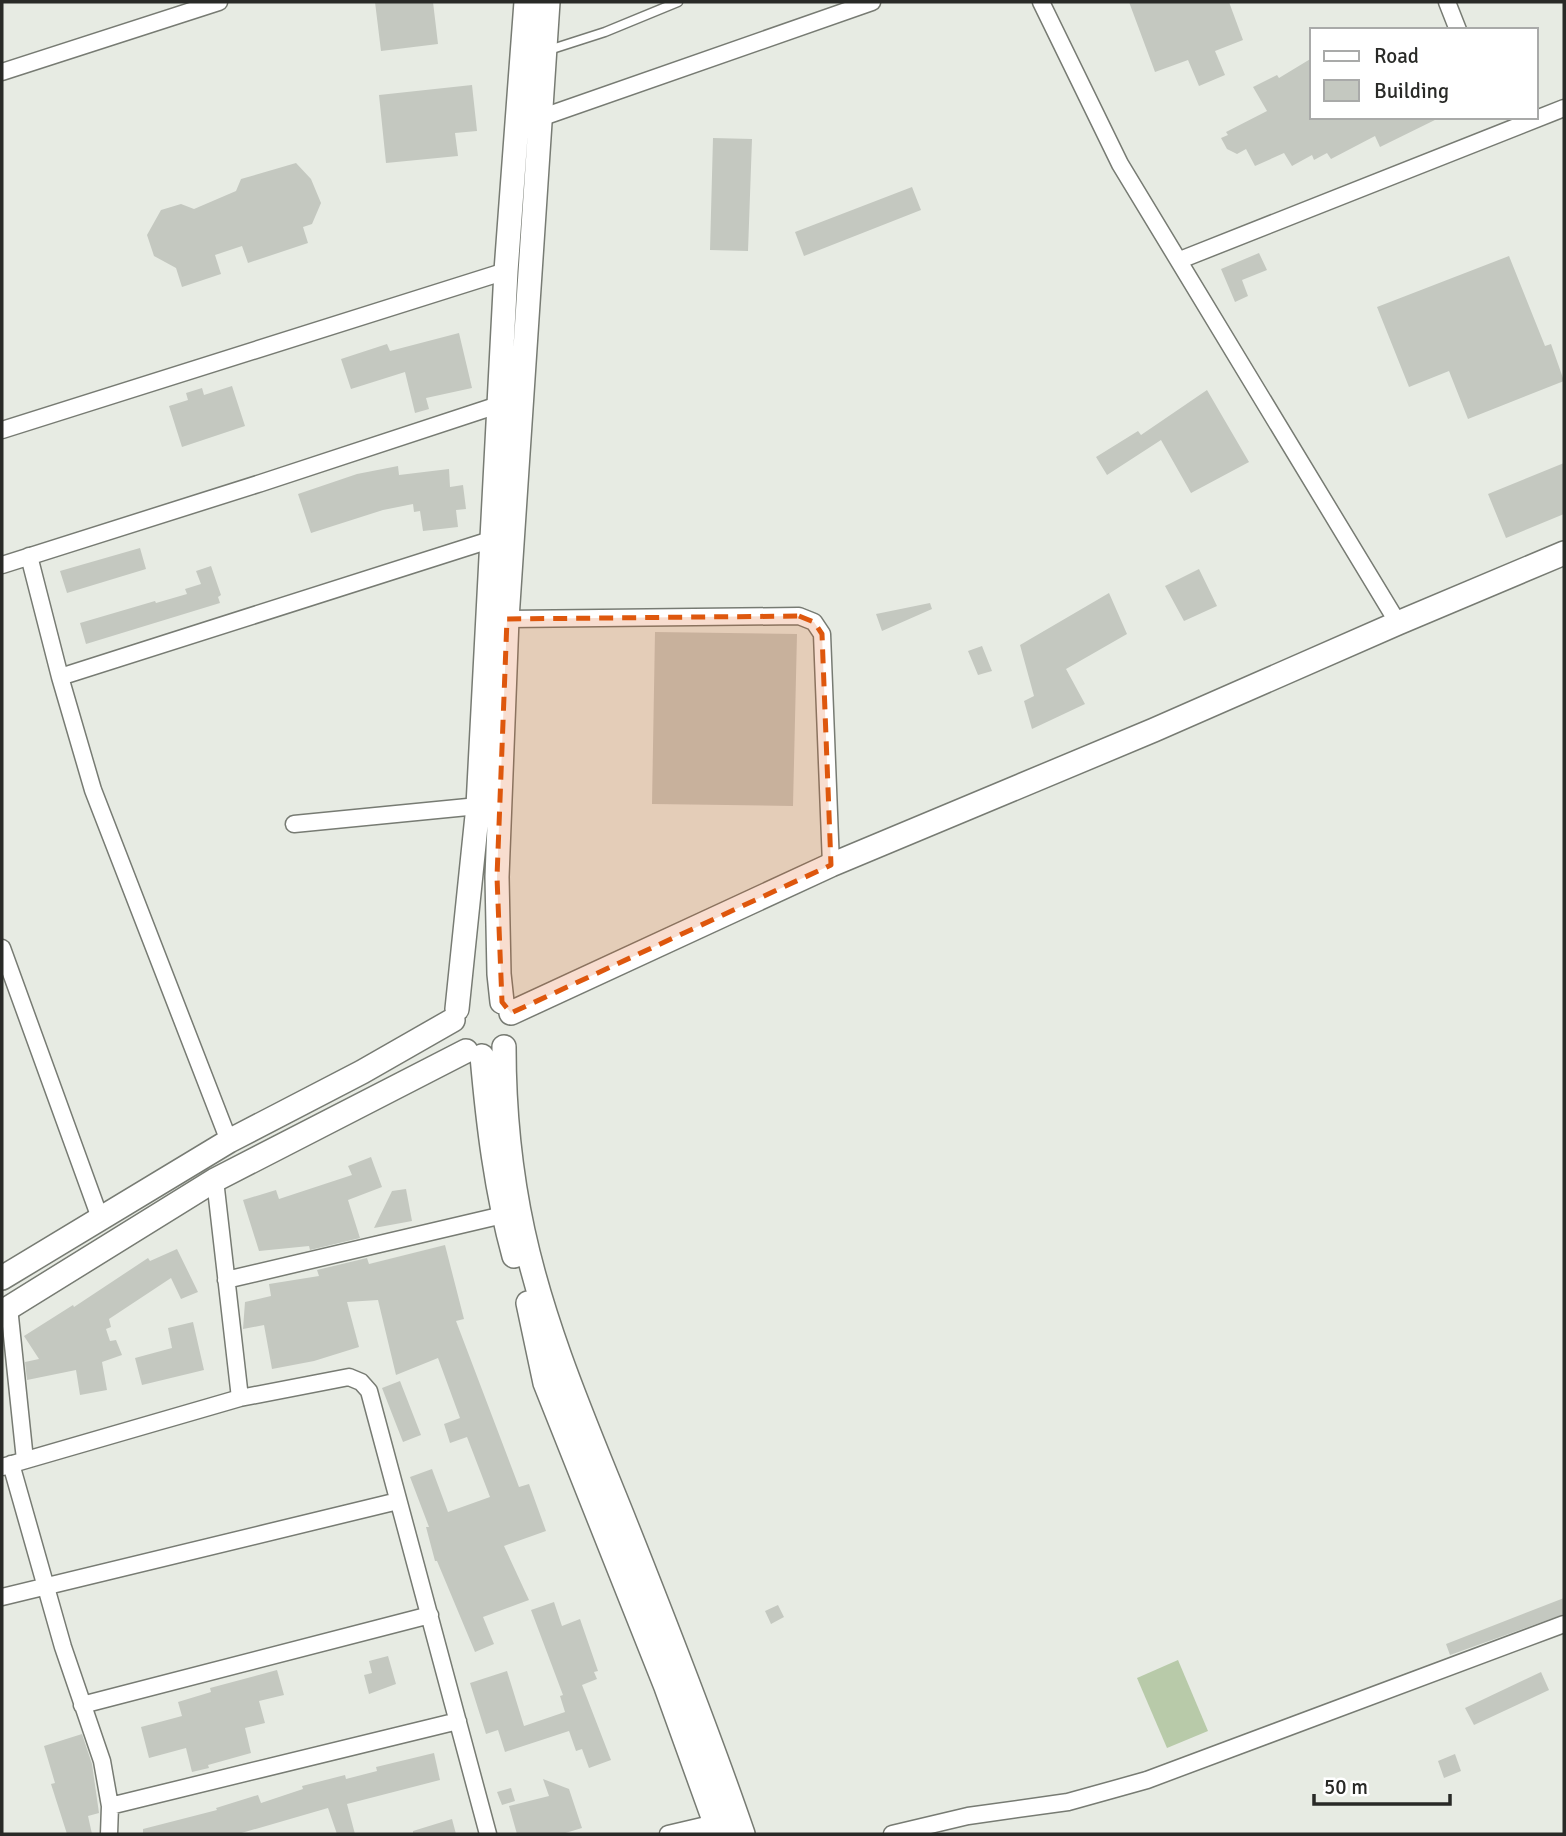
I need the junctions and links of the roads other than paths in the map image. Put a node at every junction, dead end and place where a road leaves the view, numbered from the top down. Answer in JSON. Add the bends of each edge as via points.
{"nodes":[{"id":1,"x":219,"y":2,"type":"edge"},
{"id":2,"x":526,"y":2,"type":"edge"},
{"id":3,"x":548,"y":2,"type":"edge"},
{"id":4,"x":678,"y":2,"type":"edge"},
{"id":5,"x":872,"y":2,"type":"edge"},
{"id":6,"x":1041,"y":2,"type":"edge"},
{"id":7,"x":1447,"y":2,"type":"edge"},
{"id":8,"x":1457,"y":28,"type":"edge"},
{"id":9,"x":543,"y":52,"type":"junction"},
{"id":10,"x":2,"y":72,"type":"edge"},
{"id":11,"x":1564,"y":108,"type":"edge"},
{"id":12,"x":540,"y":118,"type":"junction"},
{"id":13,"x":1538,"y":118,"type":"edge"},
{"id":14,"x":1492,"y":119,"type":"edge"},
{"id":15,"x":1535,"y":119,"type":"edge"},
{"id":16,"x":1497,"y":133,"type":"junction"},
{"id":17,"x":1180,"y":260,"type":"junction"},
{"id":18,"x":506,"y":271,"type":"junction"},
{"id":19,"x":498,"y":405,"type":"junction"},
{"id":20,"x":2,"y":430,"type":"edge"},
{"id":21,"x":490,"y":540,"type":"junction"},
{"id":22,"x":1564,"y":553,"type":"edge"},
{"id":23,"x":29,"y":556,"type":"junction"},
{"id":24,"x":2,"y":565,"type":"edge"},
{"id":25,"x":507,"y":619,"type":"junction"},
{"id":26,"x":1398,"y":623,"type":"junction"},
{"id":27,"x":60,"y":677,"type":"junction"},
{"id":28,"x":478,"y":806,"type":"junction"},
{"id":29,"x":294,"y":824,"type":"dead end"},
{"id":30,"x":831,"y":865,"type":"junction"},
{"id":31,"x":2,"y":948,"type":"edge"},
{"id":32,"x":506,"y":1007,"type":"junction"},
{"id":33,"x":455,"y":1015,"type":"junction"},
{"id":34,"x":504,"y":1047,"type":"junction"},
{"id":35,"x":474,"y":1054,"type":"junction"},
{"id":36,"x":229,"y":1141,"type":"junction"},
{"id":37,"x":215,"y":1180,"type":"junction"},
{"id":38,"x":503,"y":1215,"type":"junction"},
{"id":39,"x":100,"y":1217,"type":"junction"},
{"id":40,"x":2,"y":1278,"type":"edge"},
{"id":41,"x":226,"y":1280,"type":"junction"},
{"id":42,"x":5,"y":1309,"type":"edge"},
{"id":43,"x":240,"y":1398,"type":"junction"},
{"id":44,"x":12,"y":1463,"type":"edge"},
{"id":45,"x":398,"y":1501,"type":"junction"},
{"id":46,"x":46,"y":1587,"type":"junction"},
{"id":47,"x":2,"y":1597,"type":"edge"},
{"id":48,"x":430,"y":1615,"type":"junction"},
{"id":49,"x":1564,"y":1624,"type":"edge"},
{"id":50,"x":82,"y":1705,"type":"junction"},
{"id":51,"x":458,"y":1721,"type":"junction"},
{"id":52,"x":110,"y":1806,"type":"junction"},
{"id":53,"x":717,"y":1828,"type":"edge"},
{"id":54,"x":109,"y":1834,"type":"edge"},
{"id":55,"x":488,"y":1834,"type":"edge"},
{"id":56,"x":668,"y":1834,"type":"edge"},
{"id":57,"x":743,"y":1834,"type":"edge"},
{"id":58,"x":892,"y":1834,"type":"edge"}],
"edges":[{"from":1,"to":10,"type":"street"},
{"from":2,"to":18,"type":"main road"},
{"from":3,"to":9,"type":"main road"},
{"from":4,"to":9,"type":"lane"},
{"from":5,"to":12,"type":"street"},
{"from":6,"to":17,"type":"street","via":[[1120,164]]},
{"from":7,"to":8,"type":"street"},
{"from":9,"to":12,"type":"main road"},
{"from":11,"to":13,"type":"street"},
{"from":12,"to":25,"type":"main road"},
{"from":14,"to":16,"type":"street"},
{"from":15,"to":16,"type":"street"},
{"from":16,"to":17,"type":"street"},
{"from":17,"to":26,"type":"street"},
{"from":18,"to":19,"type":"main road"},
{"from":18,"to":20,"type":"street"},
{"from":19,"to":21,"type":"main road"},
{"from":19,"to":23,"type":"street"},
{"from":21,"to":27,"type":"street"},
{"from":21,"to":28,"type":"main road"},
{"from":22,"to":26,"type":"main road"},
{"from":23,"to":24,"type":"street"},
{"from":23,"to":27,"type":"street"},
{"from":25,"to":30,"type":"street","via":[[799,616],[814,622],[822,634]]},
{"from":25,"to":32,"type":"main road","via":[[497,877],[499,974]]},
{"from":26,"to":30,"type":"main road"},
{"from":27,"to":36,"type":"street","via":[[93,790]]},
{"from":28,"to":29,"type":"street"},
{"from":28,"to":33,"type":"main road"},
{"from":30,"to":32,"type":"main road"},
{"from":31,"to":39,"type":"street"},
{"from":32,"to":33,"type":"main road","via":[[483,995],[473,997]]},
{"from":32,"to":34,"type":"main road","via":[[513,1025]]},
{"from":33,"to":35,"type":"main road","via":[[453,1032],[458,1043]]},
{"from":33,"to":36,"type":"main road","via":[[362,1072]]},
{"from":34,"to":35,"type":"main road","via":[[498,1052]]},
{"from":34,"to":57,"type":"main road","via":[[509,1149],[542,1304]]},
{"from":35,"to":37,"type":"main road"},
{"from":35,"to":38,"type":"main road"},
{"from":36,"to":39,"type":"main road"},
{"from":37,"to":41,"type":"street"},
{"from":37,"to":42,"type":"main road"},
{"from":38,"to":41,"type":"street"},
{"from":38,"to":53,"type":"main road","via":[[545,1383]]},
{"from":39,"to":40,"type":"main road"},
{"from":41,"to":43,"type":"street"},
{"from":42,"to":44,"type":"street"},
{"from":43,"to":44,"type":"street"},
{"from":43,"to":45,"type":"street","via":[[349,1377],[361,1382],[369,1391]]},
{"from":44,"to":46,"type":"street"},
{"from":45,"to":46,"type":"street"},
{"from":45,"to":48,"type":"street"},
{"from":46,"to":47,"type":"street"},
{"from":46,"to":50,"type":"street"},
{"from":48,"to":50,"type":"street"},
{"from":48,"to":51,"type":"street"},
{"from":49,"to":58,"type":"street","via":[[1147,1780],[1068,1802],[968,1816]]},
{"from":50,"to":52,"type":"street","via":[[102,1761]]},
{"from":51,"to":52,"type":"street"},
{"from":51,"to":55,"type":"street"},
{"from":52,"to":54,"type":"street"},
{"from":53,"to":56,"type":"street"}]}
